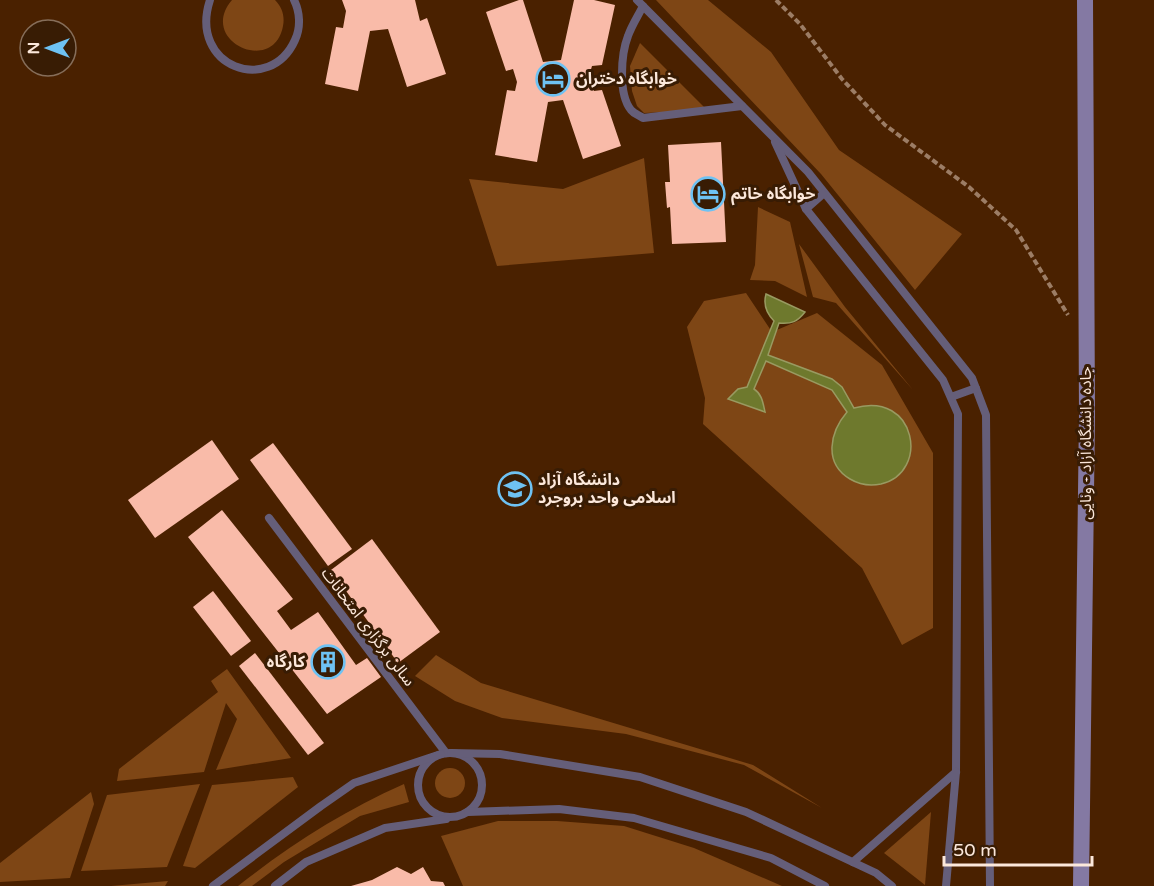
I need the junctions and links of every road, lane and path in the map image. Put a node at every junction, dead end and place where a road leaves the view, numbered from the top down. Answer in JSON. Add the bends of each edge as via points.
{"nodes":[{"id":1,"x":210,"y":0,"type":"edge"},
{"id":2,"x":294,"y":0,"type":"edge"},
{"id":3,"x":776,"y":0,"type":"edge"},
{"id":4,"x":1085,"y":0,"type":"edge"},
{"id":5,"x":640,"y":3,"type":"edge"},
{"id":6,"x":742,"y":106,"type":"junction"},
{"id":7,"x":771,"y":135,"type":"junction"},
{"id":8,"x":823,"y":194,"type":"junction"},
{"id":9,"x":806,"y":209,"type":"junction"},
{"id":10,"x":1069,"y":318,"type":"dead end"},
{"id":11,"x":976,"y":388,"type":"junction"},
{"id":12,"x":951,"y":397,"type":"junction"},
{"id":13,"x":269,"y":518,"type":"dead end"},
{"id":14,"x":446,"y":753,"type":"junction"},
{"id":15,"x":956,"y":772,"type":"junction"},
{"id":16,"x":468,"y":812,"type":"junction"},
{"id":17,"x":454,"y":817,"type":"junction"},
{"id":18,"x":853,"y":862,"type":"junction"},
{"id":19,"x":213,"y":886,"type":"edge"},
{"id":20,"x":275,"y":886,"type":"edge"},
{"id":21,"x":825,"y":886,"type":"edge"},
{"id":22,"x":892,"y":886,"type":"edge"},
{"id":23,"x":946,"y":886,"type":"edge"},
{"id":24,"x":990,"y":886,"type":"edge"},
{"id":25,"x":1081,"y":886,"type":"edge"}],
"edges":[{"from":1,"to":2,"type":"lane","via":[[205,15],[212,46],[222,59],[252,70],[280,61],[291,50],[299,22]]},
{"from":3,"to":10,"type":"path","via":[[885,125],[969,187],[1016,230]]},
{"from":4,"to":25,"type":"main road","name":"جاده دانشگاه آزاد - ونایی","via":[[1087,414]]},
{"from":5,"to":6,"type":"lane"},
{"from":5,"to":6,"type":"lane","via":[[624,50],[622,77],[627,103],[633,112],[643,117]]},
{"from":6,"to":7,"type":"lane"},
{"from":7,"to":8,"type":"lane","via":[[808,172]]},
{"from":7,"to":9,"type":"lane"},
{"from":8,"to":9,"type":"lane"},
{"from":8,"to":11,"type":"lane","via":[[953,352]]},
{"from":9,"to":12,"type":"lane","via":[[943,380]]},
{"from":11,"to":12,"type":"lane"},
{"from":11,"to":24,"type":"lane","via":[[986,416]]},
{"from":12,"to":15,"type":"lane","via":[[958,414]]},
{"from":13,"to":14,"type":"lane","name":"سالن برگزاری امتحانات"},
{"from":14,"to":16,"type":"lane","via":[[470,760],[481,777],[480,797]]},
{"from":14,"to":17,"type":"lane","via":[[432,758],[421,773],[419,791],[435,814]]},
{"from":14,"to":18,"type":"lane","via":[[500,754],[640,777],[746,812]]},
{"from":14,"to":19,"type":"lane","via":[[354,783]]},
{"from":15,"to":18,"type":"lane"},
{"from":15,"to":23,"type":"lane"},
{"from":16,"to":17,"type":"lane"},
{"from":16,"to":21,"type":"lane","via":[[559,809],[634,819],[771,858]]},
{"from":17,"to":20,"type":"lane","via":[[385,828],[306,862]]},
{"from":18,"to":22,"type":"lane"}]}
